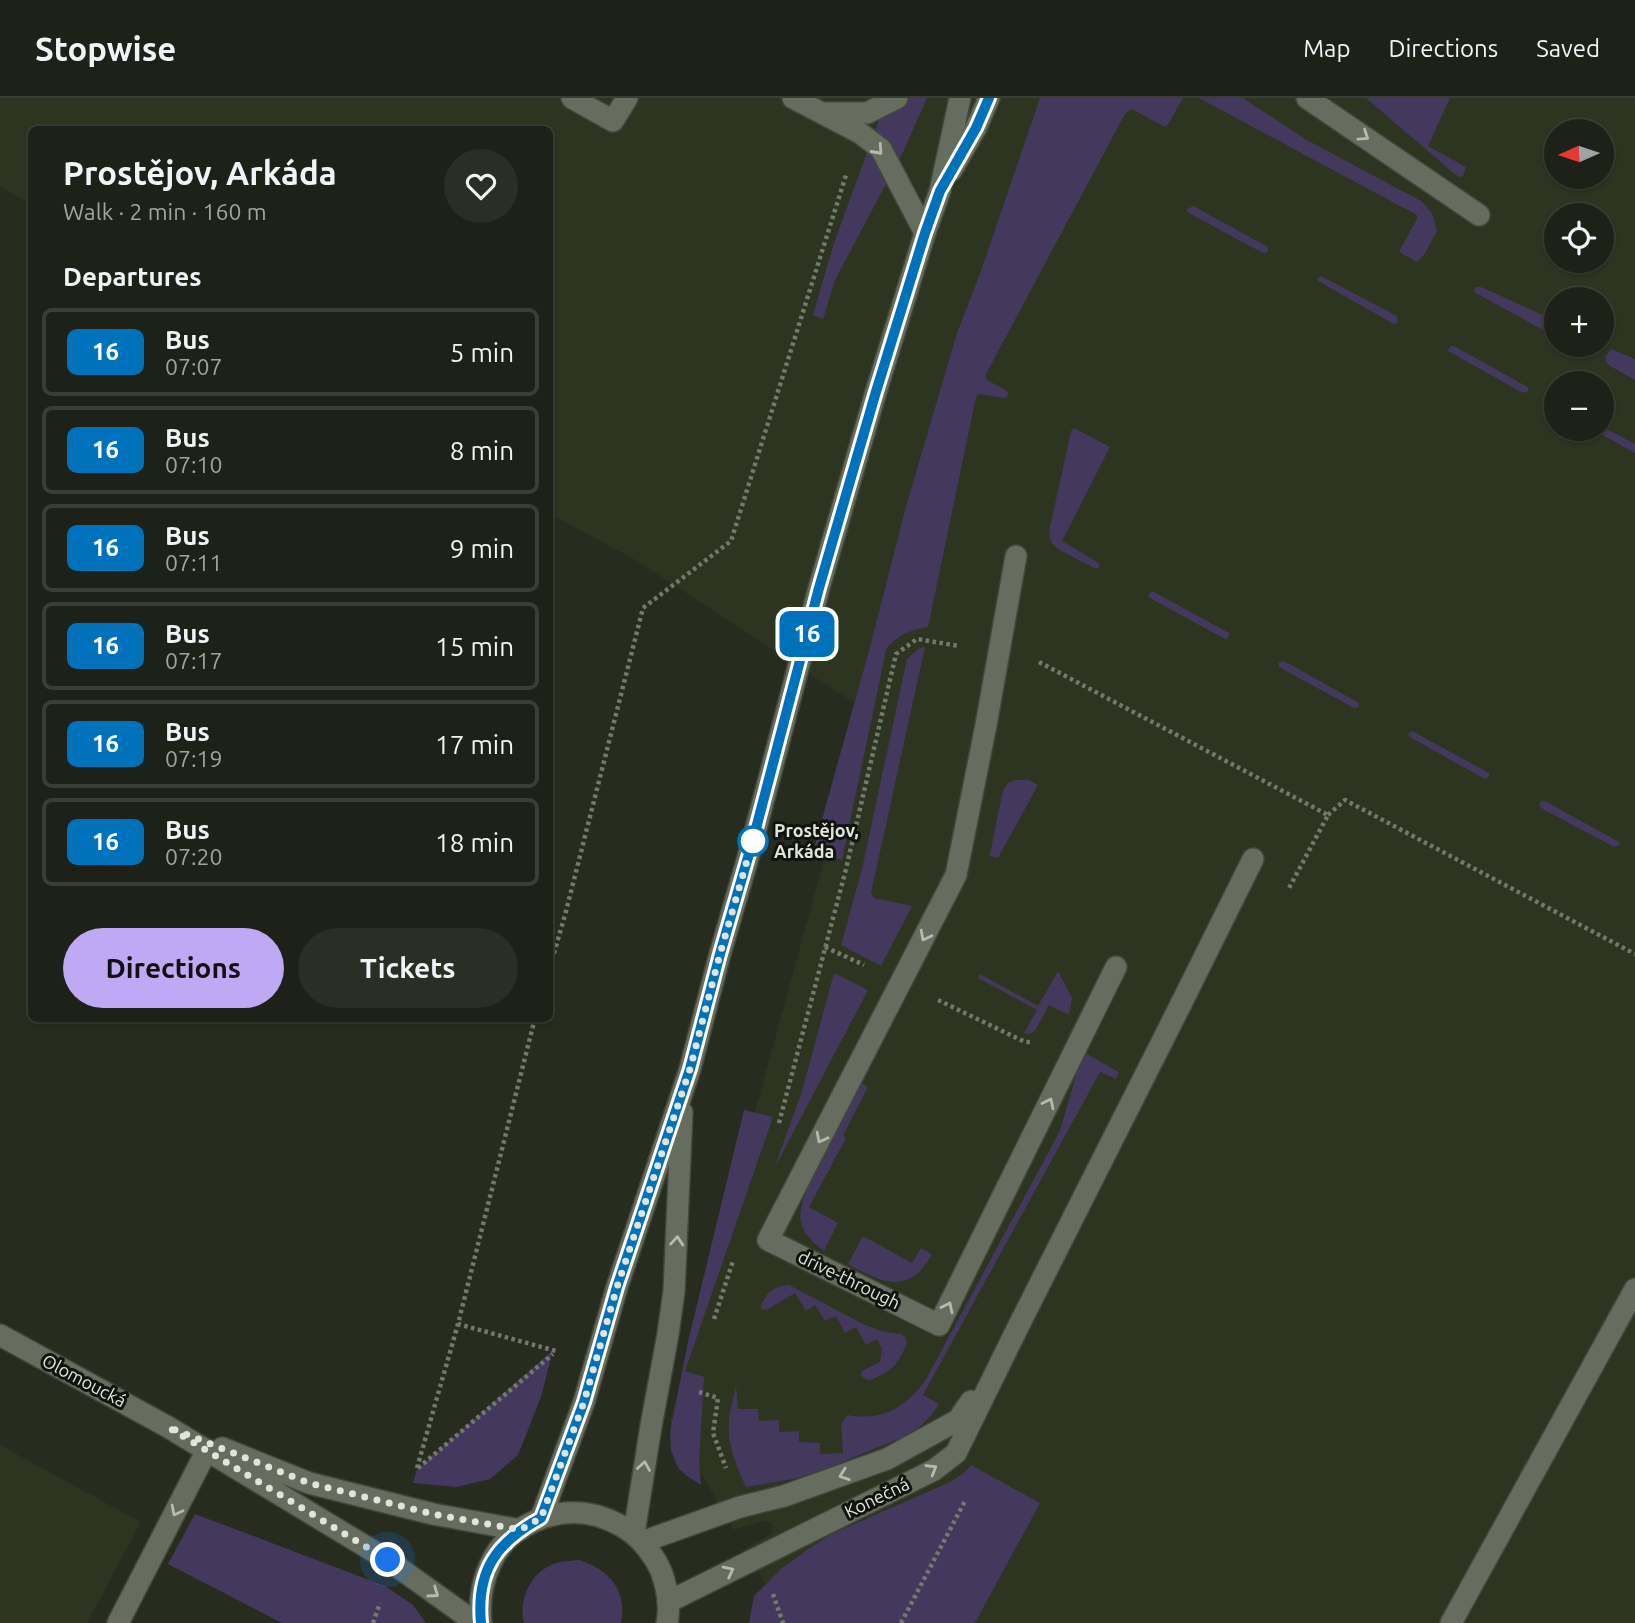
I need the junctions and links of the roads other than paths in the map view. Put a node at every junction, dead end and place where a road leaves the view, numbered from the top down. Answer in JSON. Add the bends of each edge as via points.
{"nodes":[{"id":1,"x":572,"y":98,"type":"edge"},
{"id":2,"x":627,"y":98,"type":"edge"},
{"id":3,"x":793,"y":98,"type":"edge"},
{"id":4,"x":897,"y":98,"type":"edge"},
{"id":5,"x":960,"y":98,"type":"edge"},
{"id":6,"x":989,"y":98,"type":"edge"},
{"id":7,"x":1307,"y":98,"type":"edge"},
{"id":8,"x":822,"y":113,"type":"junction"},
{"id":9,"x":940,"y":191,"type":"junction"},
{"id":10,"x":1479,"y":215,"type":"dead end"},
{"id":11,"x":925,"y":233,"type":"junction"},
{"id":12,"x":1016,"y":556,"type":"dead end"},
{"id":13,"x":1253,"y":859,"type":"dead end"},
{"id":14,"x":1116,"y":967,"type":"dead end"},
{"id":15,"x":683,"y":1089,"type":"junction"},
{"id":16,"x":1635,"y":1289,"type":"edge"},
{"id":17,"x":1019,"y":1325,"type":"junction"},
{"id":18,"x":0,"y":1335,"type":"edge"},
{"id":19,"x":168,"y":1427,"type":"junction"},
{"id":20,"x":207,"y":1450,"type":"junction"},
{"id":21,"x":541,"y":1518,"type":"junction"},
{"id":22,"x":520,"y":1530,"type":"junction"},
{"id":23,"x":638,"y":1538,"type":"junction"},
{"id":24,"x":671,"y":1616,"type":"edge"},
{"id":25,"x":118,"y":1623,"type":"edge"},
{"id":26,"x":479,"y":1623,"type":"edge"},
{"id":27,"x":1451,"y":1623,"type":"edge"}],
"edges":[{"from":1,"to":2,"type":"main road","via":[[613,121]]},
{"from":3,"to":8,"type":"main road"},
{"from":4,"to":8,"type":"main road","via":[[867,113]]},
{"from":5,"to":9,"type":"main road"},
{"from":6,"to":9,"type":"main road"},
{"from":7,"to":10,"type":"main road","one_way":true},
{"from":8,"to":11,"type":"main road","one_way":true,"via":[[881,149]]},
{"from":9,"to":11,"type":"main road"},
{"from":11,"to":15,"type":"main road","via":[[819,588]]},
{"from":12,"to":14,"type":"main road","name":"drive-through","one_way":true,"via":[[956,875],[768,1240],[939,1325]]},
{"from":13,"to":17,"type":"main road","name":"Konečná"},
{"from":15,"to":21,"type":"main road","via":[[584,1402]]},
{"from":23,"to":15,"type":"main road","one_way":true,"via":[[674,1291]]},
{"from":16,"to":27,"type":"main road"},
{"from":17,"to":23,"type":"main road","name":"Konečná","one_way":true,"via":[[958,1420],[887,1459],[785,1496]]},
{"from":24,"to":17,"type":"main road","name":"Konečná","one_way":true,"via":[[934,1470],[956,1453]]},
{"from":18,"to":19,"type":"main road","name":"Olomoucká"},
{"from":19,"to":20,"type":"main road","name":"Olomoucká"},
{"from":19,"to":22,"type":"main road","name":"Olomoucká","via":[[309,1483]]},
{"from":20,"to":25,"type":"main road","one_way":true},
{"from":20,"to":26,"type":"main road","name":"Olomoucká","one_way":true,"via":[[388,1560]]},
{"from":21,"to":22,"type":"main road","name":"Olomoucká"},
{"from":21,"to":23,"type":"main road","name":"Olomoucká","via":[[565,1512],[589,1514],[613,1521]]},
{"from":22,"to":26,"type":"main road","name":"Olomoucká","via":[[503,1544],[491,1563],[483,1583]]},
{"from":23,"to":24,"type":"main road","via":[[661,1570]]}]}
